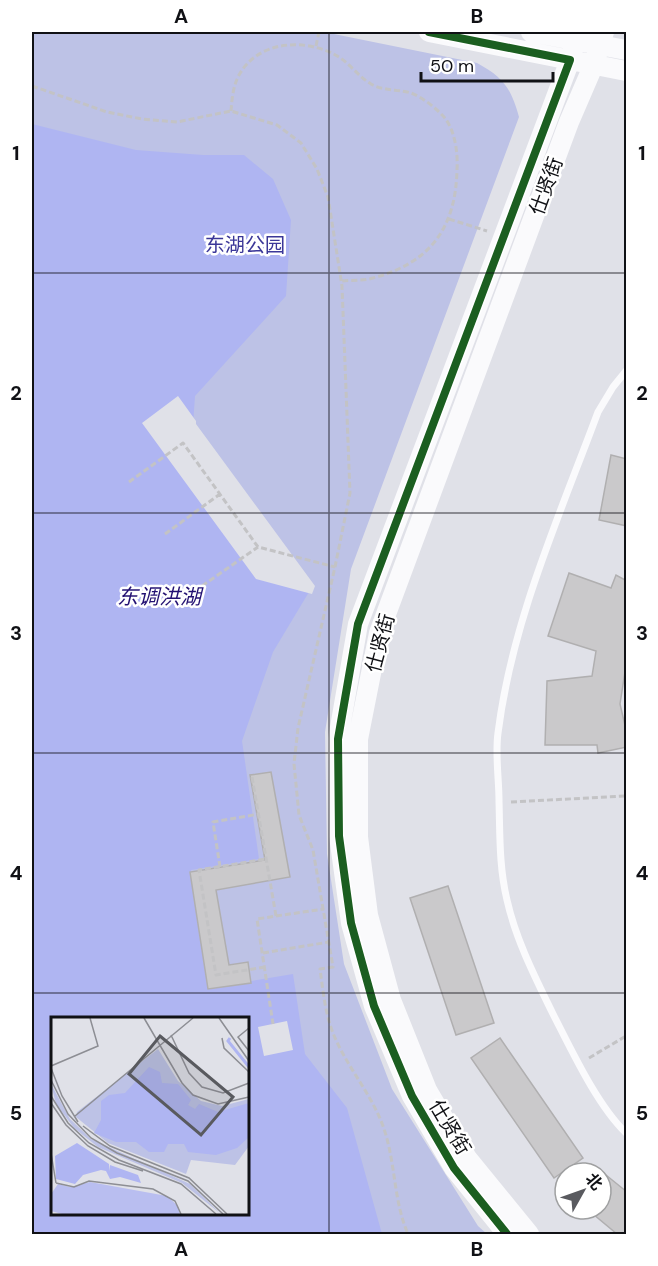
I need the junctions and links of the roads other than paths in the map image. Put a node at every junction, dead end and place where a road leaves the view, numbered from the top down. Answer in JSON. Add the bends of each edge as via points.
{"nodes":[{"id":1,"x":429,"y":32,"type":"edge"},
{"id":2,"x":531,"y":32,"type":"edge"},
{"id":3,"x":576,"y":36,"type":"edge"},
{"id":4,"x":601,"y":38,"type":"edge"},
{"id":5,"x":627,"y":50,"type":"edge"},
{"id":6,"x":570,"y":60,"type":"junction"},
{"id":7,"x":594,"y":64,"type":"junction"},
{"id":8,"x":627,"y":71,"type":"edge"},
{"id":9,"x":627,"y":371,"type":"edge"},
{"id":10,"x":627,"y":1133,"type":"edge"},
{"id":11,"x":507,"y":1234,"type":"edge"},
{"id":12,"x":529,"y":1234,"type":"edge"}],
"edges":[{"from":1,"to":6,"type":"street"},
{"from":2,"to":3,"type":"street"},
{"from":3,"to":4,"type":"street"},
{"from":3,"to":6,"type":"street"},
{"from":4,"to":5,"type":"street"},
{"from":4,"to":7,"type":"street","name":"仕贤街"},
{"from":6,"to":7,"type":"street"},
{"from":6,"to":11,"type":"street","via":[[358,624],[338,739],[339,836],[351,923],[374,1006],[412,1096],[454,1168]]},
{"from":7,"to":8,"type":"street"},
{"from":7,"to":12,"type":"street","name":"仕贤街","via":[[379,633],[358,739],[358,837],[368,915],[391,1000],[427,1090],[468,1158]]},
{"from":9,"to":10,"type":"lane","via":[[598,412],[527,603],[516,637],[497,735],[500,859],[518,936],[598,1098]]}]}
